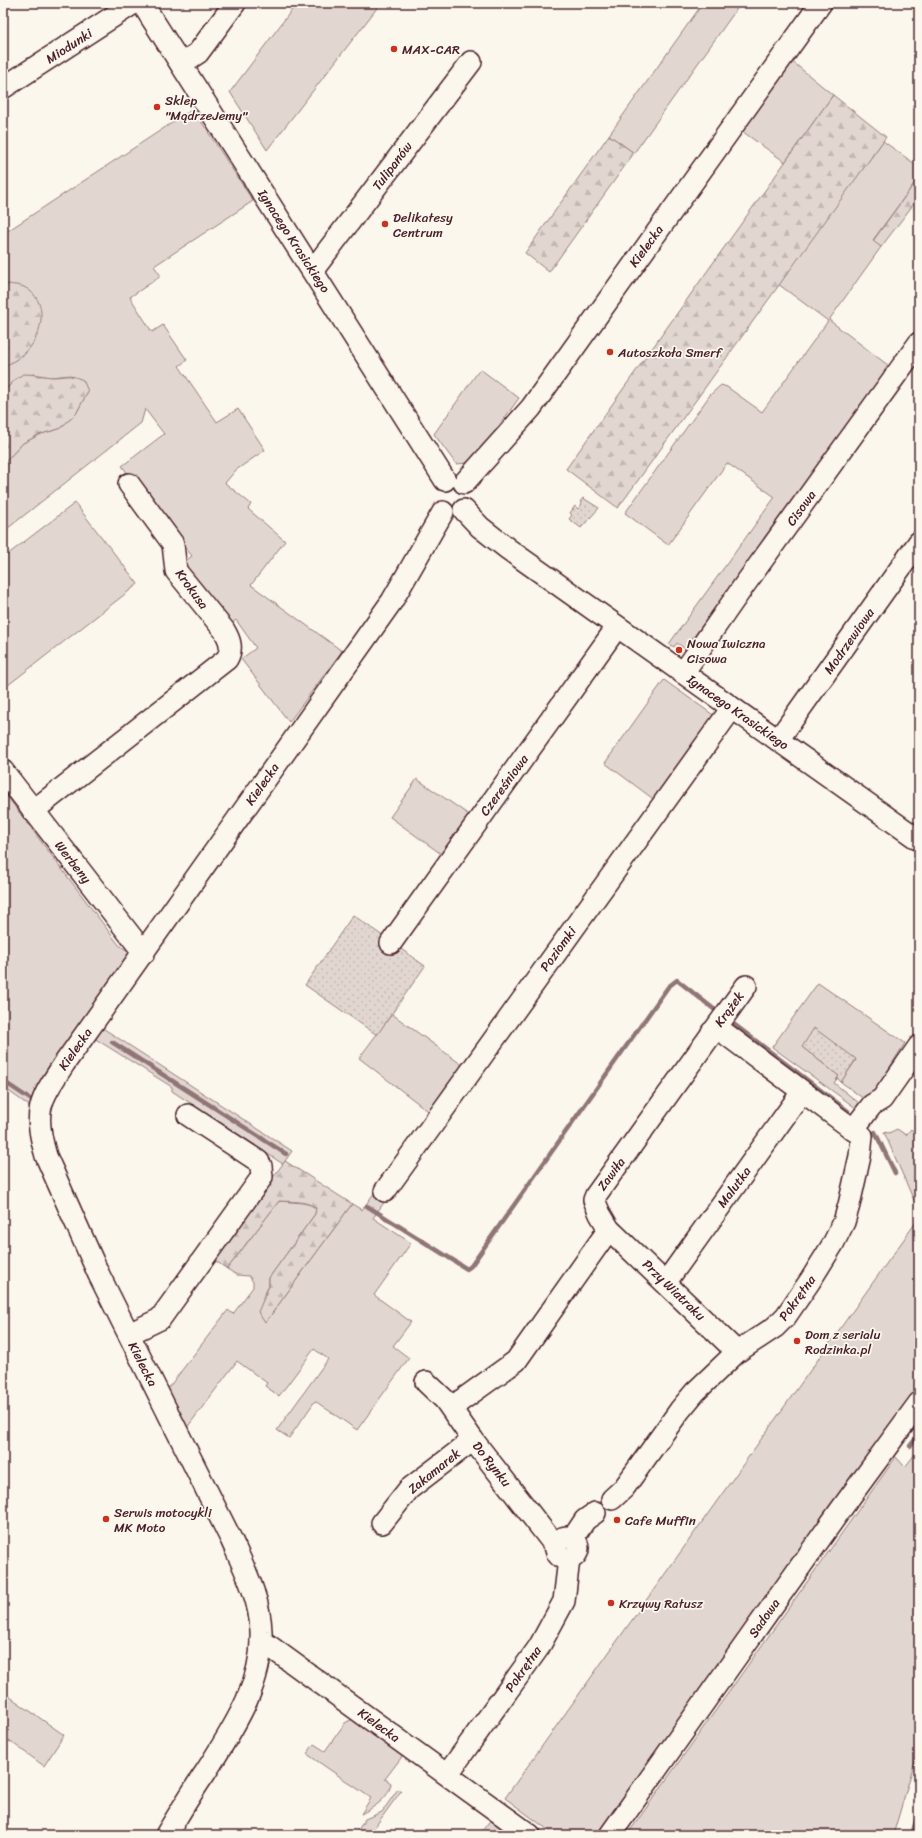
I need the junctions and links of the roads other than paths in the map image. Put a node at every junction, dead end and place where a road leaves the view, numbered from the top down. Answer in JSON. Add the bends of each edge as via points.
{"nodes":[{"id":1,"x":134,"y":3,"type":"edge"},
{"id":2,"x":142,"y":3,"type":"edge"},
{"id":3,"x":236,"y":3,"type":"edge"},
{"id":4,"x":821,"y":3,"type":"edge"},
{"id":5,"x":471,"y":62,"type":"dead end"},
{"id":6,"x":181,"y":64,"type":"junction"},
{"id":7,"x":3,"y":88,"type":"edge"},
{"id":8,"x":313,"y":270,"type":"junction"},
{"id":9,"x":919,"y":343,"type":"edge"},
{"id":10,"x":455,"y":482,"type":"junction"},
{"id":11,"x":129,"y":484,"type":"dead end"},
{"id":12,"x":464,"y":510,"type":"junction"},
{"id":13,"x":443,"y":512,"type":"junction"},
{"id":14,"x":919,"y":542,"type":"edge"},
{"id":15,"x":617,"y":627,"type":"junction"},
{"id":16,"x":682,"y":673,"type":"junction"},
{"id":17,"x":732,"y":708,"type":"junction"},
{"id":18,"x":778,"y":740,"type":"junction"},
{"id":19,"x":3,"y":771,"type":"edge"},
{"id":20,"x":33,"y":811,"type":"junction"},
{"id":21,"x":919,"y":840,"type":"edge"},
{"id":22,"x":391,"y":943,"type":"dead end"},
{"id":23,"x":144,"y":953,"type":"junction"},
{"id":24,"x":746,"y":986,"type":"dead end"},
{"id":25,"x":712,"y":1032,"type":"junction"},
{"id":26,"x":919,"y":1046,"type":"edge"},
{"id":27,"x":802,"y":1092,"type":"junction"},
{"id":28,"x":188,"y":1115,"type":"dead end"},
{"id":29,"x":857,"y":1133,"type":"junction"},
{"id":30,"x":385,"y":1191,"type":"dead end"},
{"id":31,"x":609,"y":1229,"type":"junction"},
{"id":32,"x":666,"y":1282,"type":"junction"},
{"id":33,"x":129,"y":1334,"type":"junction"},
{"id":34,"x":737,"y":1352,"type":"junction"},
{"id":35,"x":426,"y":1382,"type":"dead end"},
{"id":36,"x":919,"y":1403,"type":"edge"},
{"id":37,"x":455,"y":1414,"type":"junction"},
{"id":38,"x":473,"y":1440,"type":"junction"},
{"id":39,"x":612,"y":1499,"type":"dead end"},
{"id":40,"x":595,"y":1513,"type":"dead end"},
{"id":41,"x":382,"y":1523,"type":"dead end"},
{"id":42,"x":566,"y":1548,"type":"junction"},
{"id":43,"x":261,"y":1640,"type":"junction"},
{"id":44,"x":452,"y":1768,"type":"dead end"},
{"id":45,"x":166,"y":1835,"type":"edge"},
{"id":46,"x":530,"y":1835,"type":"edge"},
{"id":47,"x":610,"y":1835,"type":"edge"}],
"edges":[{"from":1,"to":7,"type":"street","name":"Miodunki"},
{"from":2,"to":6,"type":"street","name":"Ignacego Krasickiego"},
{"from":3,"to":6,"type":"street","via":[[198,52]]},
{"from":4,"to":10,"type":"street","name":"Kielecka","via":[[531,408]]},
{"from":5,"to":8,"type":"street","name":"Tulipanów"},
{"from":6,"to":8,"type":"street","name":"Ignacego Krasickiego"},
{"from":8,"to":10,"type":"street","name":"Ignacego Krasickiego"},
{"from":9,"to":16,"type":"street","name":"Cisowa"},
{"from":10,"to":12,"type":"street","via":[[470,494],[470,500]]},
{"from":10,"to":13,"type":"street","via":[[438,485],[434,497],[435,504]]},
{"from":11,"to":20,"type":"street","name":"Krokusa","via":[[173,544],[176,571],[224,630],[231,643],[231,649],[227,658]]},
{"from":12,"to":13,"type":"street","via":[[450,515]]},
{"from":12,"to":15,"type":"street","name":"Ignacego Krasickiego","via":[[497,541]]},
{"from":13,"to":23,"type":"street","name":"Kielecka","via":[[392,601]]},
{"from":14,"to":18,"type":"street","name":"Modrzewiowa"},
{"from":15,"to":16,"type":"street","name":"Ignacego Krasickiego"},
{"from":15,"to":22,"type":"street","name":"Czereśniowa"},
{"from":16,"to":17,"type":"street","name":"Ignacego Krasickiego"},
{"from":17,"to":18,"type":"street","name":"Ignacego Krasickiego"},
{"from":17,"to":30,"type":"street","name":"Poziomki"},
{"from":18,"to":21,"type":"street","name":"Ignacego Krasickiego"},
{"from":19,"to":20,"type":"street","name":"Werbeny"},
{"from":20,"to":23,"type":"street","name":"Werbeny"},
{"from":23,"to":33,"type":"street","name":"Kielecka","via":[[64,1064],[39,1109],[41,1139],[46,1156],[96,1268]]},
{"from":24,"to":25,"type":"street","name":"Krążek"},
{"from":25,"to":27,"type":"street","via":[[723,1032]]},
{"from":25,"to":31,"type":"street","name":"Zawiła","via":[[596,1195],[595,1204]]},
{"from":26,"to":29,"type":"street","via":[[882,1099],[872,1105]]},
{"from":27,"to":29,"type":"street"},
{"from":27,"to":32,"type":"street","name":"Malutka"},
{"from":28,"to":33,"type":"street","via":[[258,1161],[263,1171],[262,1177],[160,1319]]},
{"from":29,"to":34,"type":"street","name":"Pokrętna","via":[[860,1156],[849,1205],[833,1244],[786,1316],[775,1327]]},
{"from":31,"to":32,"type":"street","name":"Przy Wiatraku"},
{"from":31,"to":37,"type":"street","via":[[516,1361],[459,1402]]},
{"from":32,"to":34,"type":"street","name":"Przy Wiatraku"},
{"from":33,"to":43,"type":"street","name":"Kielecka","via":[[249,1579],[259,1614]]},
{"from":34,"to":39,"type":"street","name":"Pokrętna","via":[[695,1392],[624,1488]]},
{"from":35,"to":37,"type":"street","name":"Do Rynku"},
{"from":36,"to":47,"type":"street","name":"Sadowa"},
{"from":37,"to":38,"type":"street","name":"Do Rynku"},
{"from":38,"to":41,"type":"street","name":"Zakamarek","via":[[409,1489]]},
{"from":38,"to":42,"type":"street","name":"Do Rynku"},
{"from":40,"to":42,"type":"street","name":"Pokrętna","via":[[585,1520]]},
{"from":42,"to":44,"type":"street","name":"Pokrętna","via":[[564,1601],[552,1626],[540,1647]]},
{"from":43,"to":45,"type":"street","name":"Kielecka","via":[[256,1676],[239,1716]]},
{"from":43,"to":46,"type":"street","name":"Kielecka"}]}
